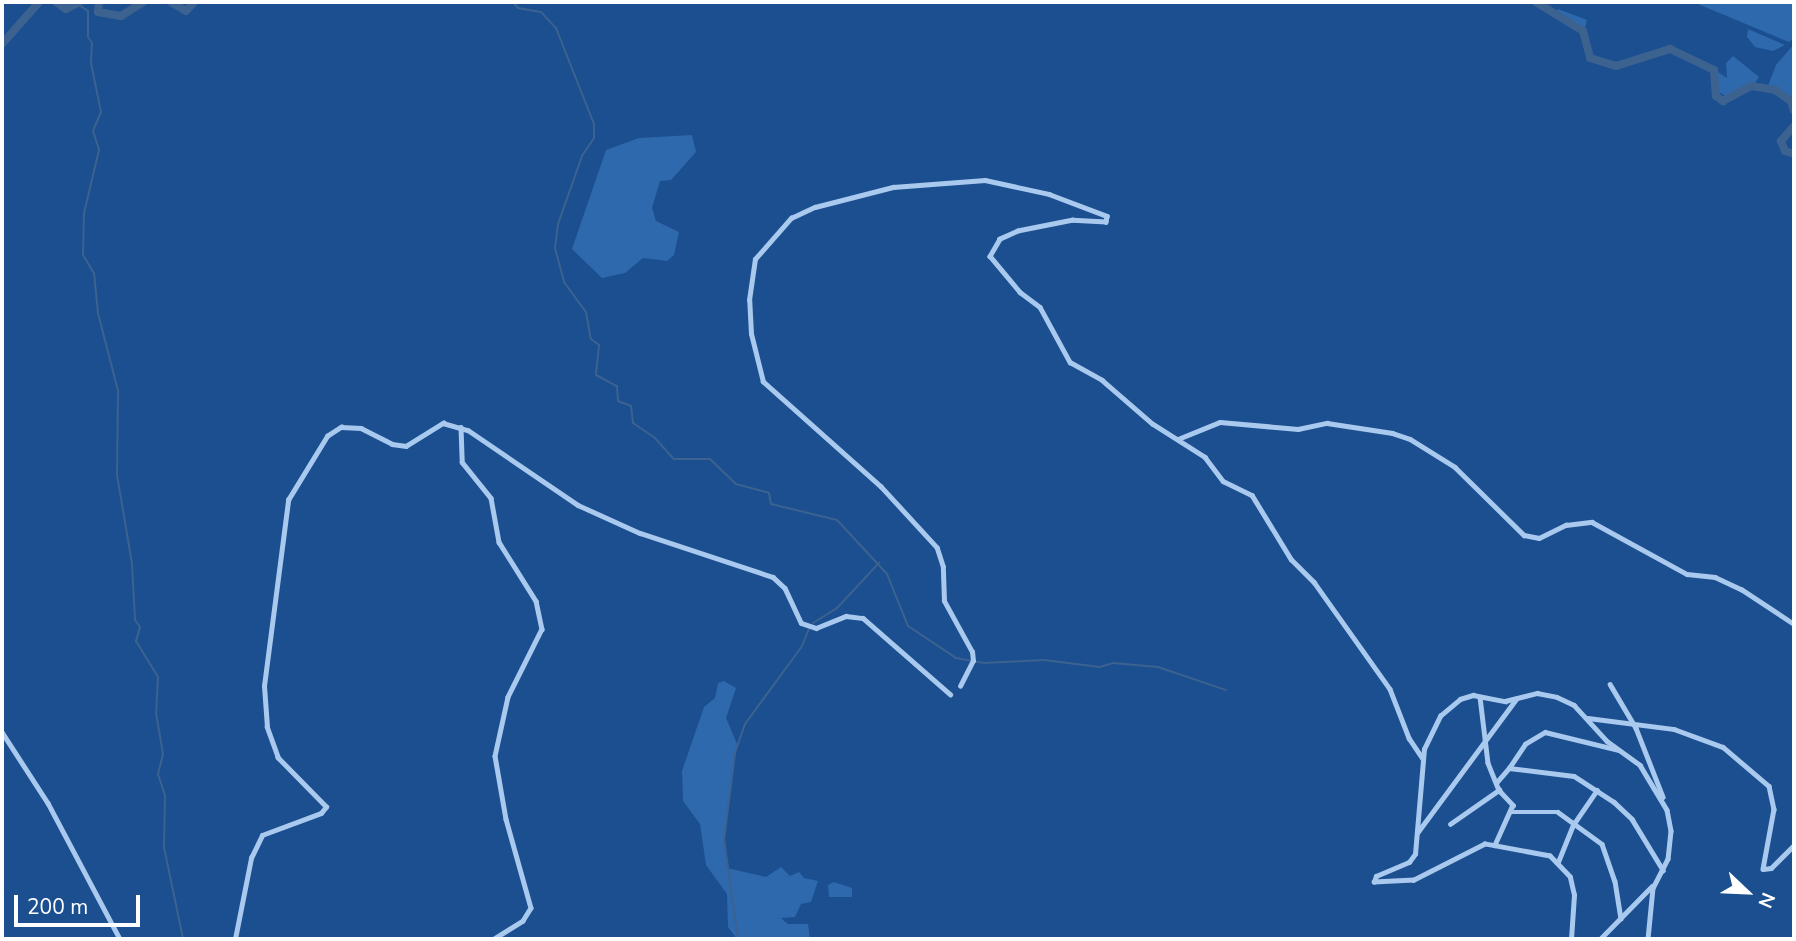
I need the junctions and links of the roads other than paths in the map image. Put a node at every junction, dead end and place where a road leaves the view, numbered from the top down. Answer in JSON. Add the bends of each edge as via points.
{"nodes":[{"id":1,"x":461,"y":426,"type":"junction"},
{"id":2,"x":1177,"y":439,"type":"junction"},
{"id":3,"x":1794,"y":624,"type":"edge"},
{"id":4,"x":1610,"y":684,"type":"dead end"},
{"id":5,"x":960,"y":686,"type":"dead end"},
{"id":6,"x":950,"y":694,"type":"dead end"},
{"id":7,"x":1480,"y":697,"type":"junction"},
{"id":8,"x":1516,"y":698,"type":"junction"},
{"id":9,"x":1588,"y":718,"type":"junction"},
{"id":10,"x":1636,"y":727,"type":"junction"},
{"id":11,"x":2,"y":732,"type":"edge"},
{"id":12,"x":1484,"y":746,"type":"junction"},
{"id":13,"x":1620,"y":750,"type":"junction"},
{"id":14,"x":1423,"y":759,"type":"junction"},
{"id":15,"x":1509,"y":768,"type":"junction"},
{"id":16,"x":1496,"y":783,"type":"junction"},
{"id":17,"x":1499,"y":790,"type":"junction"},
{"id":18,"x":1597,"y":790,"type":"junction"},
{"id":19,"x":1664,"y":804,"type":"junction"},
{"id":20,"x":1510,"y":812,"type":"junction"},
{"id":21,"x":1575,"y":820,"type":"junction"},
{"id":22,"x":1450,"y":824,"type":"dead end"},
{"id":23,"x":1416,"y":834,"type":"junction"},
{"id":24,"x":1495,"y":845,"type":"junction"},
{"id":25,"x":1794,"y":845,"type":"edge"},
{"id":26,"x":1558,"y":862,"type":"junction"},
{"id":27,"x":1663,"y":870,"type":"junction"},
{"id":28,"x":1655,"y":883,"type":"junction"},
{"id":29,"x":1621,"y":919,"type":"junction"},
{"id":30,"x":120,"y":939,"type":"edge"},
{"id":31,"x":235,"y":939,"type":"edge"},
{"id":32,"x":495,"y":939,"type":"edge"},
{"id":33,"x":1571,"y":939,"type":"edge"},
{"id":34,"x":1600,"y":939,"type":"edge"},
{"id":35,"x":1648,"y":939,"type":"edge"}],
"edges":[{"from":1,"to":6,"type":"street","via":[[578,505],[653,538],[773,577],[785,588],[801,623],[816,628],[846,616],[863,618]]},
{"from":1,"to":31,"type":"street","via":[[443,423],[406,446],[361,428],[341,427],[327,436],[288,500],[266,647],[267,727],[278,758],[326,807],[262,835],[251,858]]},
{"from":1,"to":32,"type":"street","via":[[462,462],[491,498],[499,542],[532,593],[542,629],[508,696],[495,757],[506,819],[531,908],[523,921]]},
{"from":2,"to":3,"type":"street","via":[[1220,422],[1298,429],[1327,423],[1391,433],[1410,439],[1455,467],[1524,536],[1539,538],[1566,525],[1592,522],[1687,574],[1715,577],[1741,589]]},
{"from":2,"to":5,"type":"street","via":[[1066,358],[1040,307],[1020,292],[990,256],[1000,239],[1017,231],[1073,220],[1106,222],[1103,213],[1049,194],[985,180],[893,187],[857,195],[815,207],[776,231],[755,259],[748,300],[763,382],[881,487],[937,548],[944,601],[972,652],[973,661]]},
{"from":2,"to":14,"type":"street","via":[[1205,457],[1223,481],[1252,495],[1291,559],[1314,582],[1390,688],[1409,738]]},
{"from":4,"to":10,"type":"street"},
{"from":7,"to":8,"type":"street"},
{"from":7,"to":12,"type":"street"},
{"from":7,"to":14,"type":"street","via":[[1467,696],[1445,709],[1430,734]]},
{"from":8,"to":9,"type":"street","via":[[1537,692],[1557,697]]},
{"from":8,"to":12,"type":"street"},
{"from":9,"to":10,"type":"street"},
{"from":9,"to":13,"type":"street"},
{"from":10,"to":19,"type":"street"},
{"from":10,"to":25,"type":"street","via":[[1699,736],[1744,761],[1765,780],[1773,798],[1763,869],[1771,868]]},
{"from":11,"to":30,"type":"street","via":[[48,803]]},
{"from":12,"to":16,"type":"street"},
{"from":12,"to":23,"type":"street"},
{"from":13,"to":15,"type":"street","via":[[1545,732],[1525,744]]},
{"from":13,"to":19,"type":"street","via":[[1640,765]]},
{"from":14,"to":23,"type":"street"},
{"from":15,"to":16,"type":"street"},
{"from":15,"to":18,"type":"street","via":[[1532,774],[1562,772]]},
{"from":16,"to":17,"type":"street"},
{"from":17,"to":20,"type":"street","via":[[1511,802]]},
{"from":17,"to":22,"type":"street"},
{"from":18,"to":21,"type":"street"},
{"from":18,"to":27,"type":"street","via":[[1632,819]]},
{"from":19,"to":27,"type":"street","via":[[1671,831]]},
{"from":20,"to":21,"type":"street","via":[[1542,809]]},
{"from":20,"to":24,"type":"street"},
{"from":21,"to":26,"type":"street"},
{"from":21,"to":29,"type":"street","via":[[1602,844],[1609,858]]},
{"from":23,"to":24,"type":"street","via":[[1409,862],[1380,873],[1374,882],[1414,880],[1480,845]]},
{"from":24,"to":26,"type":"street","via":[[1537,852]]},
{"from":26,"to":33,"type":"street","via":[[1570,877],[1574,895]]},
{"from":27,"to":28,"type":"street"},
{"from":28,"to":29,"type":"street"},
{"from":28,"to":35,"type":"street"},
{"from":29,"to":34,"type":"street"}]}
